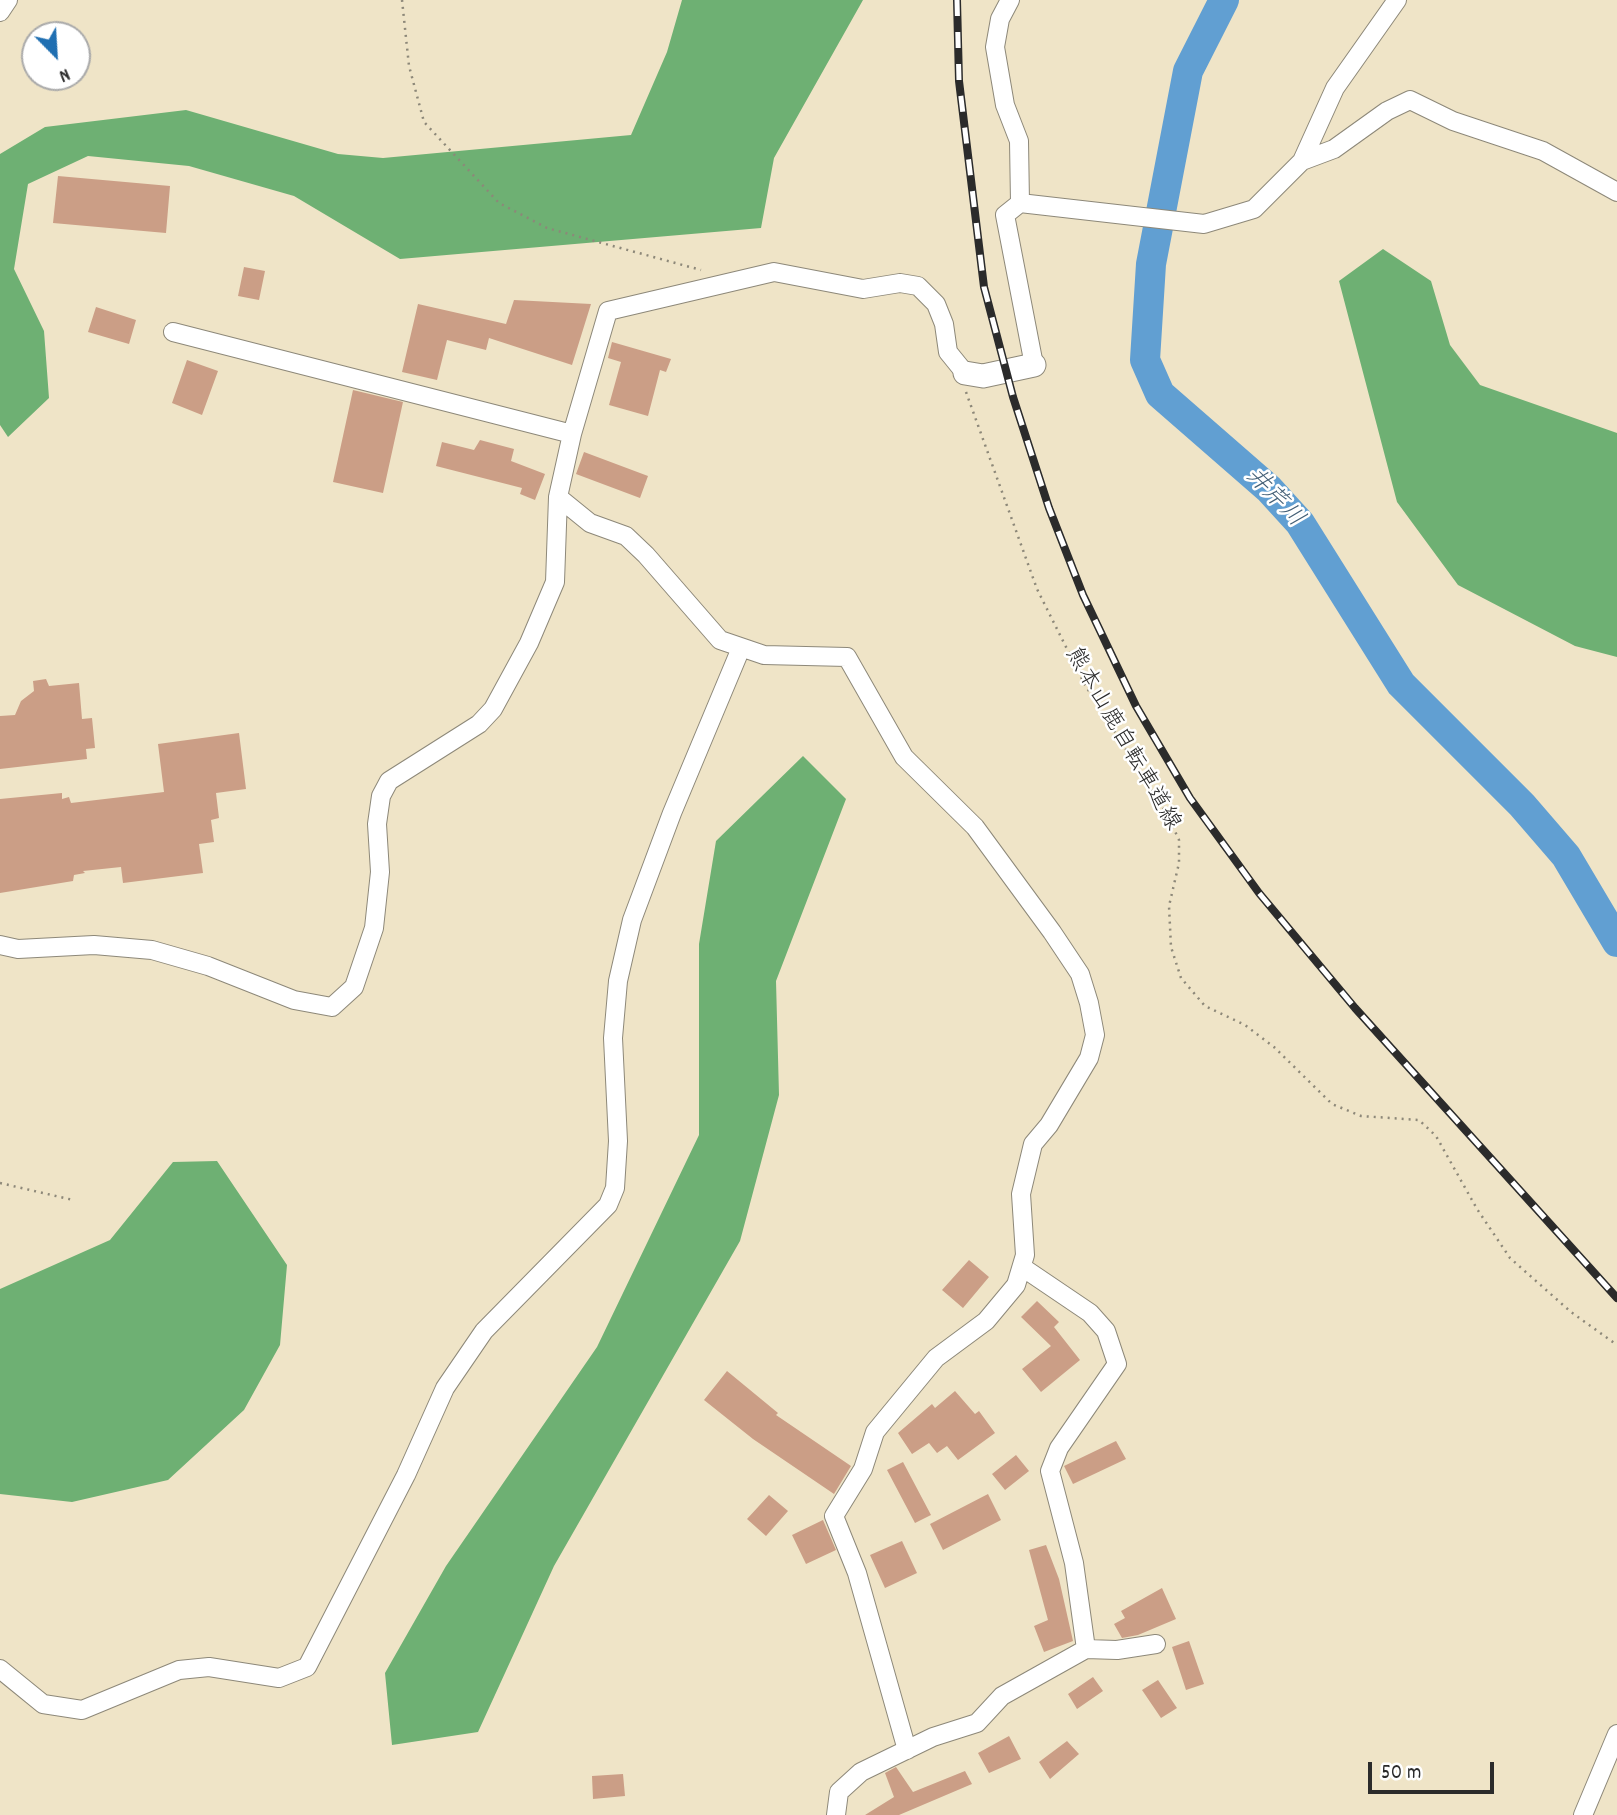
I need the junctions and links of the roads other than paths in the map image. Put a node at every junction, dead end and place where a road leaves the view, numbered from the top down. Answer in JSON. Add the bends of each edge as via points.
{"nodes":[{"id":1,"x":8,"y":0,"type":"edge"},
{"id":2,"x":1010,"y":0,"type":"edge"},
{"id":3,"x":1397,"y":0,"type":"edge"},
{"id":4,"x":0,"y":12,"type":"edge"},
{"id":5,"x":1302,"y":161,"type":"junction"},
{"id":6,"x":1617,"y":192,"type":"edge"},
{"id":7,"x":1020,"y":203,"type":"junction"},
{"id":8,"x":173,"y":332,"type":"dead end"},
{"id":9,"x":1034,"y":365,"type":"joint"},
{"id":10,"x":965,"y":373,"type":"joint"},
{"id":11,"x":572,"y":434,"type":"junction"},
{"id":12,"x":558,"y":498,"type":"junction"},
{"id":13,"x":741,"y":648,"type":"junction"},
{"id":14,"x":0,"y":945,"type":"edge"},
{"id":15,"x":1022,"y":1267,"type":"junction"},
{"id":16,"x":1156,"y":1644,"type":"dead end"},
{"id":17,"x":1087,"y":1649,"type":"junction"},
{"id":18,"x":0,"y":1670,"type":"edge"},
{"id":19,"x":1617,"y":1734,"type":"edge"},
{"id":20,"x":906,"y":1750,"type":"junction"},
{"id":21,"x":836,"y":1815,"type":"edge"},
{"id":22,"x":1583,"y":1815,"type":"edge"}],
"edges":[{"from":1,"to":4,"type":"street"},
{"from":2,"to":7,"type":"street","via":[[1000,19],[995,47],[1005,105],[1019,141]]},
{"from":3,"to":5,"type":"street","via":[[1335,88]]},
{"from":5,"to":6,"type":"street","via":[[1334,149],[1410,100],[1453,121],[1543,151]]},
{"from":5,"to":7,"type":"street","via":[[1254,209],[1204,224]]},
{"from":7,"to":9,"type":"street","via":[[1005,215]]},
{"from":8,"to":11,"type":"street"},
{"from":9,"to":10,"type":"main road","via":[[983,376]]},
{"from":10,"to":11,"type":"street","via":[[948,352],[936,304],[918,286],[863,289],[774,272],[608,311]]},
{"from":11,"to":12,"type":"street"},
{"from":12,"to":13,"type":"street","via":[[590,523],[626,536],[720,640]]},
{"from":12,"to":14,"type":"street","via":[[555,582],[493,709],[479,724],[389,780],[381,796],[374,928],[354,987],[332,1007],[294,1000],[208,966],[152,950]]},
{"from":13,"to":15,"type":"street","via":[[764,655],[847,657],[904,757],[975,827],[1080,974],[1095,1034],[1079,1077],[1033,1144],[1021,1194]]},
{"from":13,"to":18,"type":"street","via":[[671,813],[632,920],[618,981],[613,1038],[618,1141],[615,1188],[608,1205],[484,1331],[445,1388],[406,1475],[307,1667],[279,1678],[209,1667],[179,1670],[82,1710],[43,1703]]},
{"from":15,"to":17,"type":"street","via":[[1090,1313],[1107,1331],[1118,1364],[1059,1448],[1051,1471],[1074,1563]]},
{"from":15,"to":20,"type":"street","via":[[1016,1284],[985,1321],[936,1358],[875,1432],[863,1469],[834,1516],[857,1573]]},
{"from":16,"to":17,"type":"street"},
{"from":17,"to":20,"type":"street","via":[[1002,1696],[977,1723]]},
{"from":19,"to":22,"type":"street"},
{"from":20,"to":21,"type":"street","via":[[861,1772],[839,1792]]}]}
